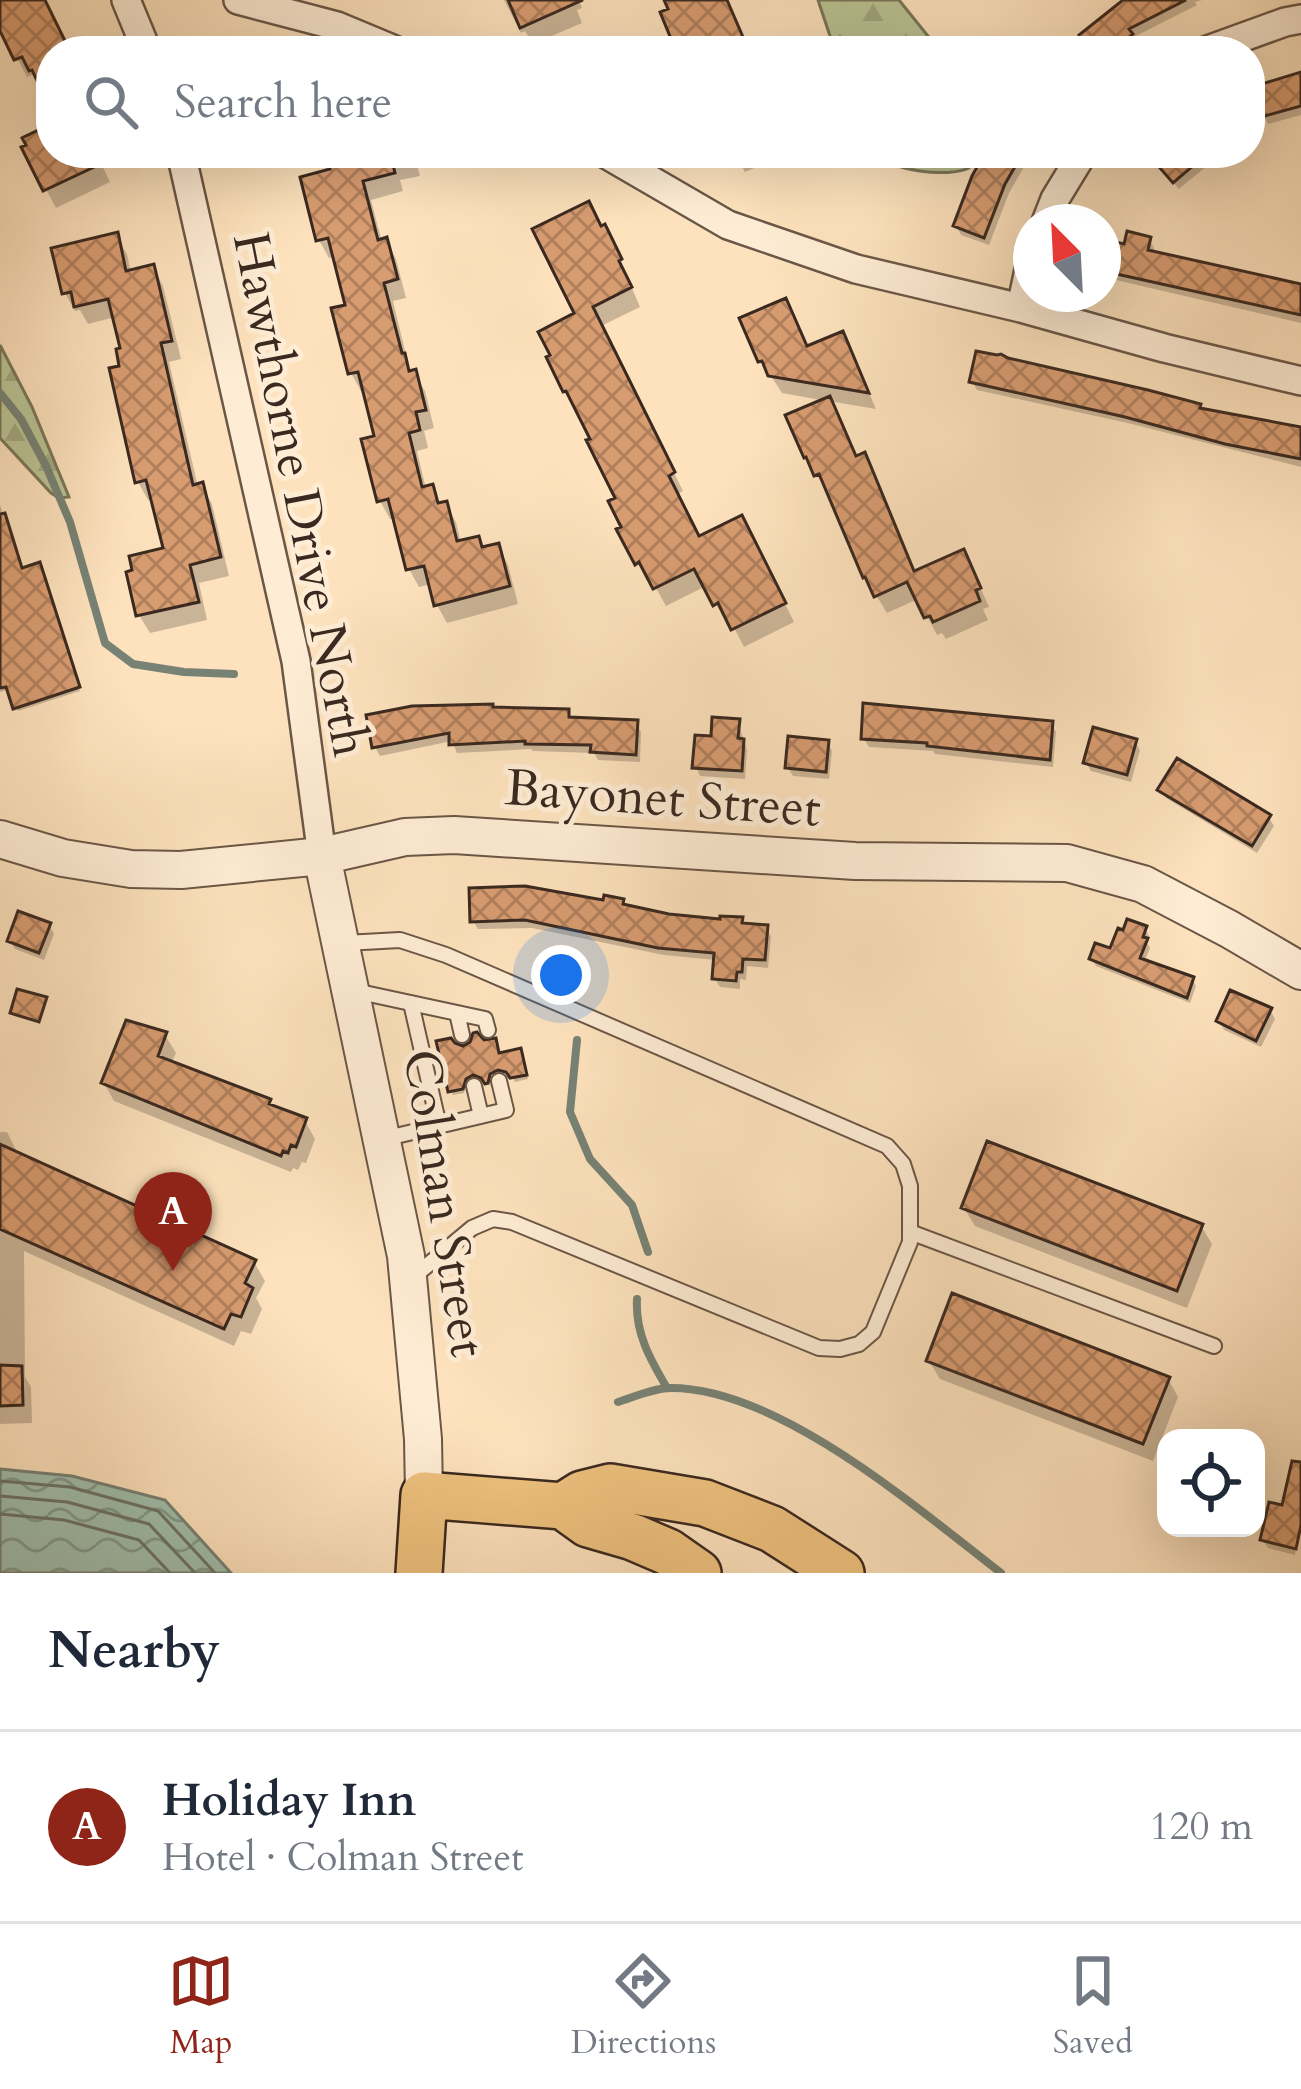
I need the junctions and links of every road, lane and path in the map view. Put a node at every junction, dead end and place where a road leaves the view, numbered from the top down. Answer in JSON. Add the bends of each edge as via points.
{"nodes":[{"id":1,"x":126,"y":0,"type":"edge"},
{"id":2,"x":238,"y":0,"type":"edge"},
{"id":3,"x":1301,"y":19,"type":"edge"},
{"id":4,"x":141,"y":36,"type":"edge"},
{"id":5,"x":361,"y":36,"type":"edge"},
{"id":6,"x":1246,"y":36,"type":"edge"},
{"id":7,"x":184,"y":168,"type":"edge"},
{"id":8,"x":630,"y":168,"type":"edge"},
{"id":9,"x":1073,"y":168,"type":"edge"},
{"id":10,"x":1053,"y":204,"type":"edge"},
{"id":11,"x":1013,"y":306,"type":"edge"},
{"id":12,"x":1035,"y":312,"type":"edge"},
{"id":13,"x":1301,"y":381,"type":"edge"},
{"id":14,"x":0,"y":839,"type":"edge"},
{"id":15,"x":322,"y":856,"type":"junction"},
{"id":16,"x":339,"y":943,"type":"junction"},
{"id":17,"x":1301,"y":971,"type":"edge"},
{"id":18,"x":350,"y":990,"type":"junction"},
{"id":19,"x":412,"y":1003,"type":"junction"},
{"id":20,"x":457,"y":1012,"type":"junction"},
{"id":21,"x":488,"y":1030,"type":"dead end"},
{"id":22,"x":462,"y":1035,"type":"dead end"},
{"id":23,"x":499,"y":1081,"type":"dead end"},
{"id":24,"x":474,"y":1086,"type":"dead end"},
{"id":25,"x":481,"y":1116,"type":"junction"},
{"id":26,"x":440,"y":1126,"type":"junction"},
{"id":27,"x":383,"y":1139,"type":"junction"},
{"id":28,"x":910,"y":1232,"type":"junction"},
{"id":29,"x":409,"y":1280,"type":"junction"},
{"id":30,"x":1214,"y":1346,"type":"dead end"},
{"id":31,"x":424,"y":1496,"type":"junction"},
{"id":32,"x":563,"y":1506,"type":"junction"},
{"id":33,"x":419,"y":1573,"type":"edge"},
{"id":34,"x":698,"y":1573,"type":"edge"},
{"id":35,"x":841,"y":1573,"type":"edge"}],
"edges":[{"from":1,"to":4,"type":"street"},
{"from":2,"to":5,"type":"street"},
{"from":3,"to":6,"type":"street"},
{"from":7,"to":15,"type":"street","name":"Hawthorne Drive North","via":[[296,661]]},
{"from":8,"to":11,"type":"street","via":[[728,225],[856,269]]},
{"from":9,"to":10,"type":"street"},
{"from":12,"to":13,"type":"street"},
{"from":14,"to":15,"type":"street","name":"Bayonet Street","via":[[131,869]]},
{"from":15,"to":16,"type":"street","name":"Colman Street"},
{"from":15,"to":17,"type":"street","name":"Bayonet Street","via":[[454,835],[855,861],[1066,863],[1143,884]]},
{"from":16,"to":18,"type":"street","name":"Colman Street"},
{"from":16,"to":28,"type":"lane","via":[[400,940],[446,955],[887,1146],[910,1186]]},
{"from":18,"to":19,"type":"lane"},
{"from":18,"to":27,"type":"street","name":"Colman Street"},
{"from":19,"to":20,"type":"lane"},
{"from":19,"to":26,"type":"lane"},
{"from":20,"to":21,"type":"lane","via":[[485,1019]]},
{"from":20,"to":22,"type":"lane"},
{"from":23,"to":25,"type":"lane","via":[[506,1110]]},
{"from":24,"to":25,"type":"lane"},
{"from":25,"to":26,"type":"lane"},
{"from":26,"to":27,"type":"lane"},
{"from":27,"to":29,"type":"street","name":"Colman Street"},
{"from":28,"to":29,"type":"lane","via":[[874,1332],[840,1349],[819,1348],[512,1222],[472,1228]]},
{"from":28,"to":30,"type":"lane"},
{"from":29,"to":31,"type":"street","name":"Colman Street"},
{"from":31,"to":32,"type":"main road"},
{"from":31,"to":33,"type":"main road","name":"Colman Street"},
{"from":32,"to":34,"type":"main road"},
{"from":32,"to":35,"type":"main road","via":[[610,1487],[705,1503],[772,1529]]}]}
